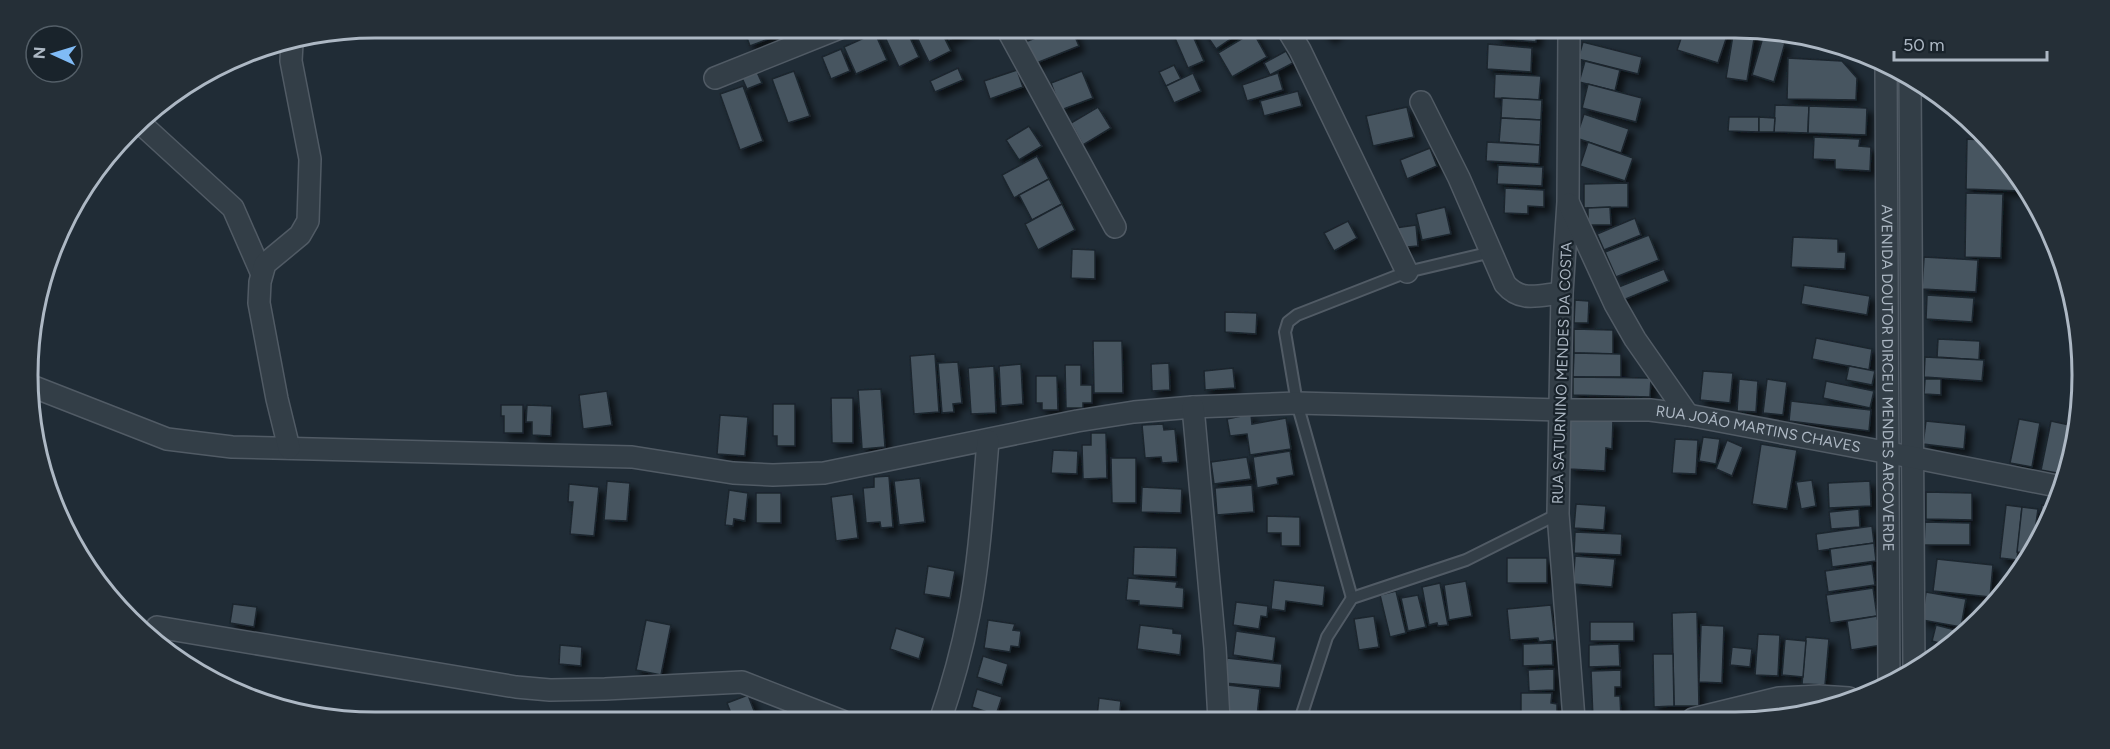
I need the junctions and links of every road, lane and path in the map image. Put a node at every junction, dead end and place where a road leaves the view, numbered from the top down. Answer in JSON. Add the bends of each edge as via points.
{"nodes":[{"id":1,"x":815,"y":38,"type":"edge"},
{"id":2,"x":1012,"y":38,"type":"edge"},
{"id":3,"x":1292,"y":38,"type":"edge"},
{"id":4,"x":1569,"y":38,"type":"edge"},
{"id":5,"x":292,"y":48,"type":"edge"},
{"id":6,"x":1886,"y":73,"type":"edge"},
{"id":7,"x":715,"y":78,"type":"dead end"},
{"id":8,"x":1910,"y":86,"type":"edge"},
{"id":9,"x":1421,"y":102,"type":"dead end"},
{"id":10,"x":145,"y":128,"type":"edge"},
{"id":11,"x":1568,"y":202,"type":"junction"},
{"id":12,"x":1115,"y":228,"type":"dead end"},
{"id":13,"x":1492,"y":252,"type":"junction"},
{"id":14,"x":261,"y":272,"type":"junction"},
{"id":15,"x":1407,"y":272,"type":"junction"},
{"id":16,"x":1562,"y":293,"type":"junction"},
{"id":17,"x":38,"y":389,"type":"edge"},
{"id":18,"x":1297,"y":404,"type":"junction"},
{"id":19,"x":1193,"y":407,"type":"junction"},
{"id":20,"x":1561,"y":410,"type":"junction"},
{"id":21,"x":1688,"y":415,"type":"junction"},
{"id":22,"x":988,"y":441,"type":"junction"},
{"id":23,"x":289,"y":448,"type":"junction"},
{"id":24,"x":1887,"y":453,"type":"junction"},
{"id":25,"x":1911,"y":457,"type":"junction"},
{"id":26,"x":2054,"y":485,"type":"edge"},
{"id":27,"x":1558,"y":514,"type":"junction"},
{"id":28,"x":1352,"y":598,"type":"junction"},
{"id":29,"x":157,"y":627,"type":"dead end"},
{"id":30,"x":1914,"y":660,"type":"edge"},
{"id":31,"x":1889,"y":675,"type":"edge"},
{"id":32,"x":1834,"y":697,"type":"edge"},
{"id":33,"x":820,"y":712,"type":"edge"},
{"id":34,"x":943,"y":712,"type":"edge"},
{"id":35,"x":1219,"y":712,"type":"edge"},
{"id":36,"x":1303,"y":712,"type":"edge"},
{"id":37,"x":1573,"y":712,"type":"edge"},
{"id":38,"x":1722,"y":712,"type":"edge"}],
"edges":[{"from":1,"to":7,"type":"street"},
{"from":2,"to":12,"type":"street"},
{"from":3,"to":15,"type":"street"},
{"from":4,"to":11,"type":"street","name":"RUA SATURNINO MENDES DA COSTA"},
{"from":5,"to":14,"type":"street","via":[[310,159],[308,221],[300,235],[269,259]]},
{"from":6,"to":24,"type":"street","name":"AVENIDA DOUTOR DIRCEU MENDES ARCOVERDE"},
{"from":8,"to":25,"type":"street","name":"AVENIDA DOUTOR DIRCEU MENDES ARCOVERDE"},
{"from":9,"to":13,"type":"street"},
{"from":10,"to":14,"type":"street","via":[[233,208]]},
{"from":11,"to":16,"type":"street","name":"RUA SATURNINO MENDES DA COSTA"},
{"from":11,"to":21,"type":"street","via":[[1615,304]]},
{"from":13,"to":15,"type":"lane"},
{"from":13,"to":16,"type":"street","via":[[1505,284],[1513,293],[1526,297]]},
{"from":14,"to":23,"type":"street","via":[[259,303]]},
{"from":15,"to":18,"type":"lane","via":[[1288,322],[1285,332]]},
{"from":16,"to":20,"type":"street","name":"RUA SATURNINO MENDES DA COSTA"},
{"from":17,"to":23,"type":"street","name":"RUA JOÃO MARTINS CHAVES","via":[[167,439],[232,447]]},
{"from":18,"to":19,"type":"street","name":"RUA JOÃO MARTINS CHAVES"},
{"from":18,"to":20,"type":"street","name":"RUA JOÃO MARTINS CHAVES"},
{"from":18,"to":28,"type":"lane"},
{"from":19,"to":22,"type":"street","name":"RUA JOÃO MARTINS CHAVES","via":[[1077,421]]},
{"from":19,"to":35,"type":"street"},
{"from":20,"to":21,"type":"street","name":"RUA JOÃO MARTINS CHAVES","via":[[1650,410]]},
{"from":20,"to":27,"type":"street","name":"RUA SATURNINO MENDES DA COSTA"},
{"from":21,"to":24,"type":"street","name":"RUA JOÃO MARTINS CHAVES"},
{"from":22,"to":23,"type":"street","name":"RUA JOÃO MARTINS CHAVES","via":[[824,473],[773,475],[733,473],[632,457]]},
{"from":22,"to":34,"type":"street","via":[[969,615]]},
{"from":24,"to":25,"type":"street","name":"RUA JOÃO MARTINS CHAVES"},
{"from":24,"to":31,"type":"street","name":"AVENIDA DOUTOR DIRCEU MENDES ARCOVERDE"},
{"from":25,"to":26,"type":"street","name":"RUA JOÃO MARTINS CHAVES"},
{"from":25,"to":30,"type":"street","name":"AVENIDA DOUTOR DIRCEU MENDES ARCOVERDE"},
{"from":27,"to":28,"type":"lane","via":[[1466,560]]},
{"from":27,"to":37,"type":"street","name":"RUA SATURNINO MENDES DA COSTA"},
{"from":28,"to":36,"type":"lane","via":[[1327,637]]},
{"from":29,"to":33,"type":"street","via":[[516,687],[604,689],[742,681]]},
{"from":32,"to":38,"type":"street","via":[[1779,698]]}]}
